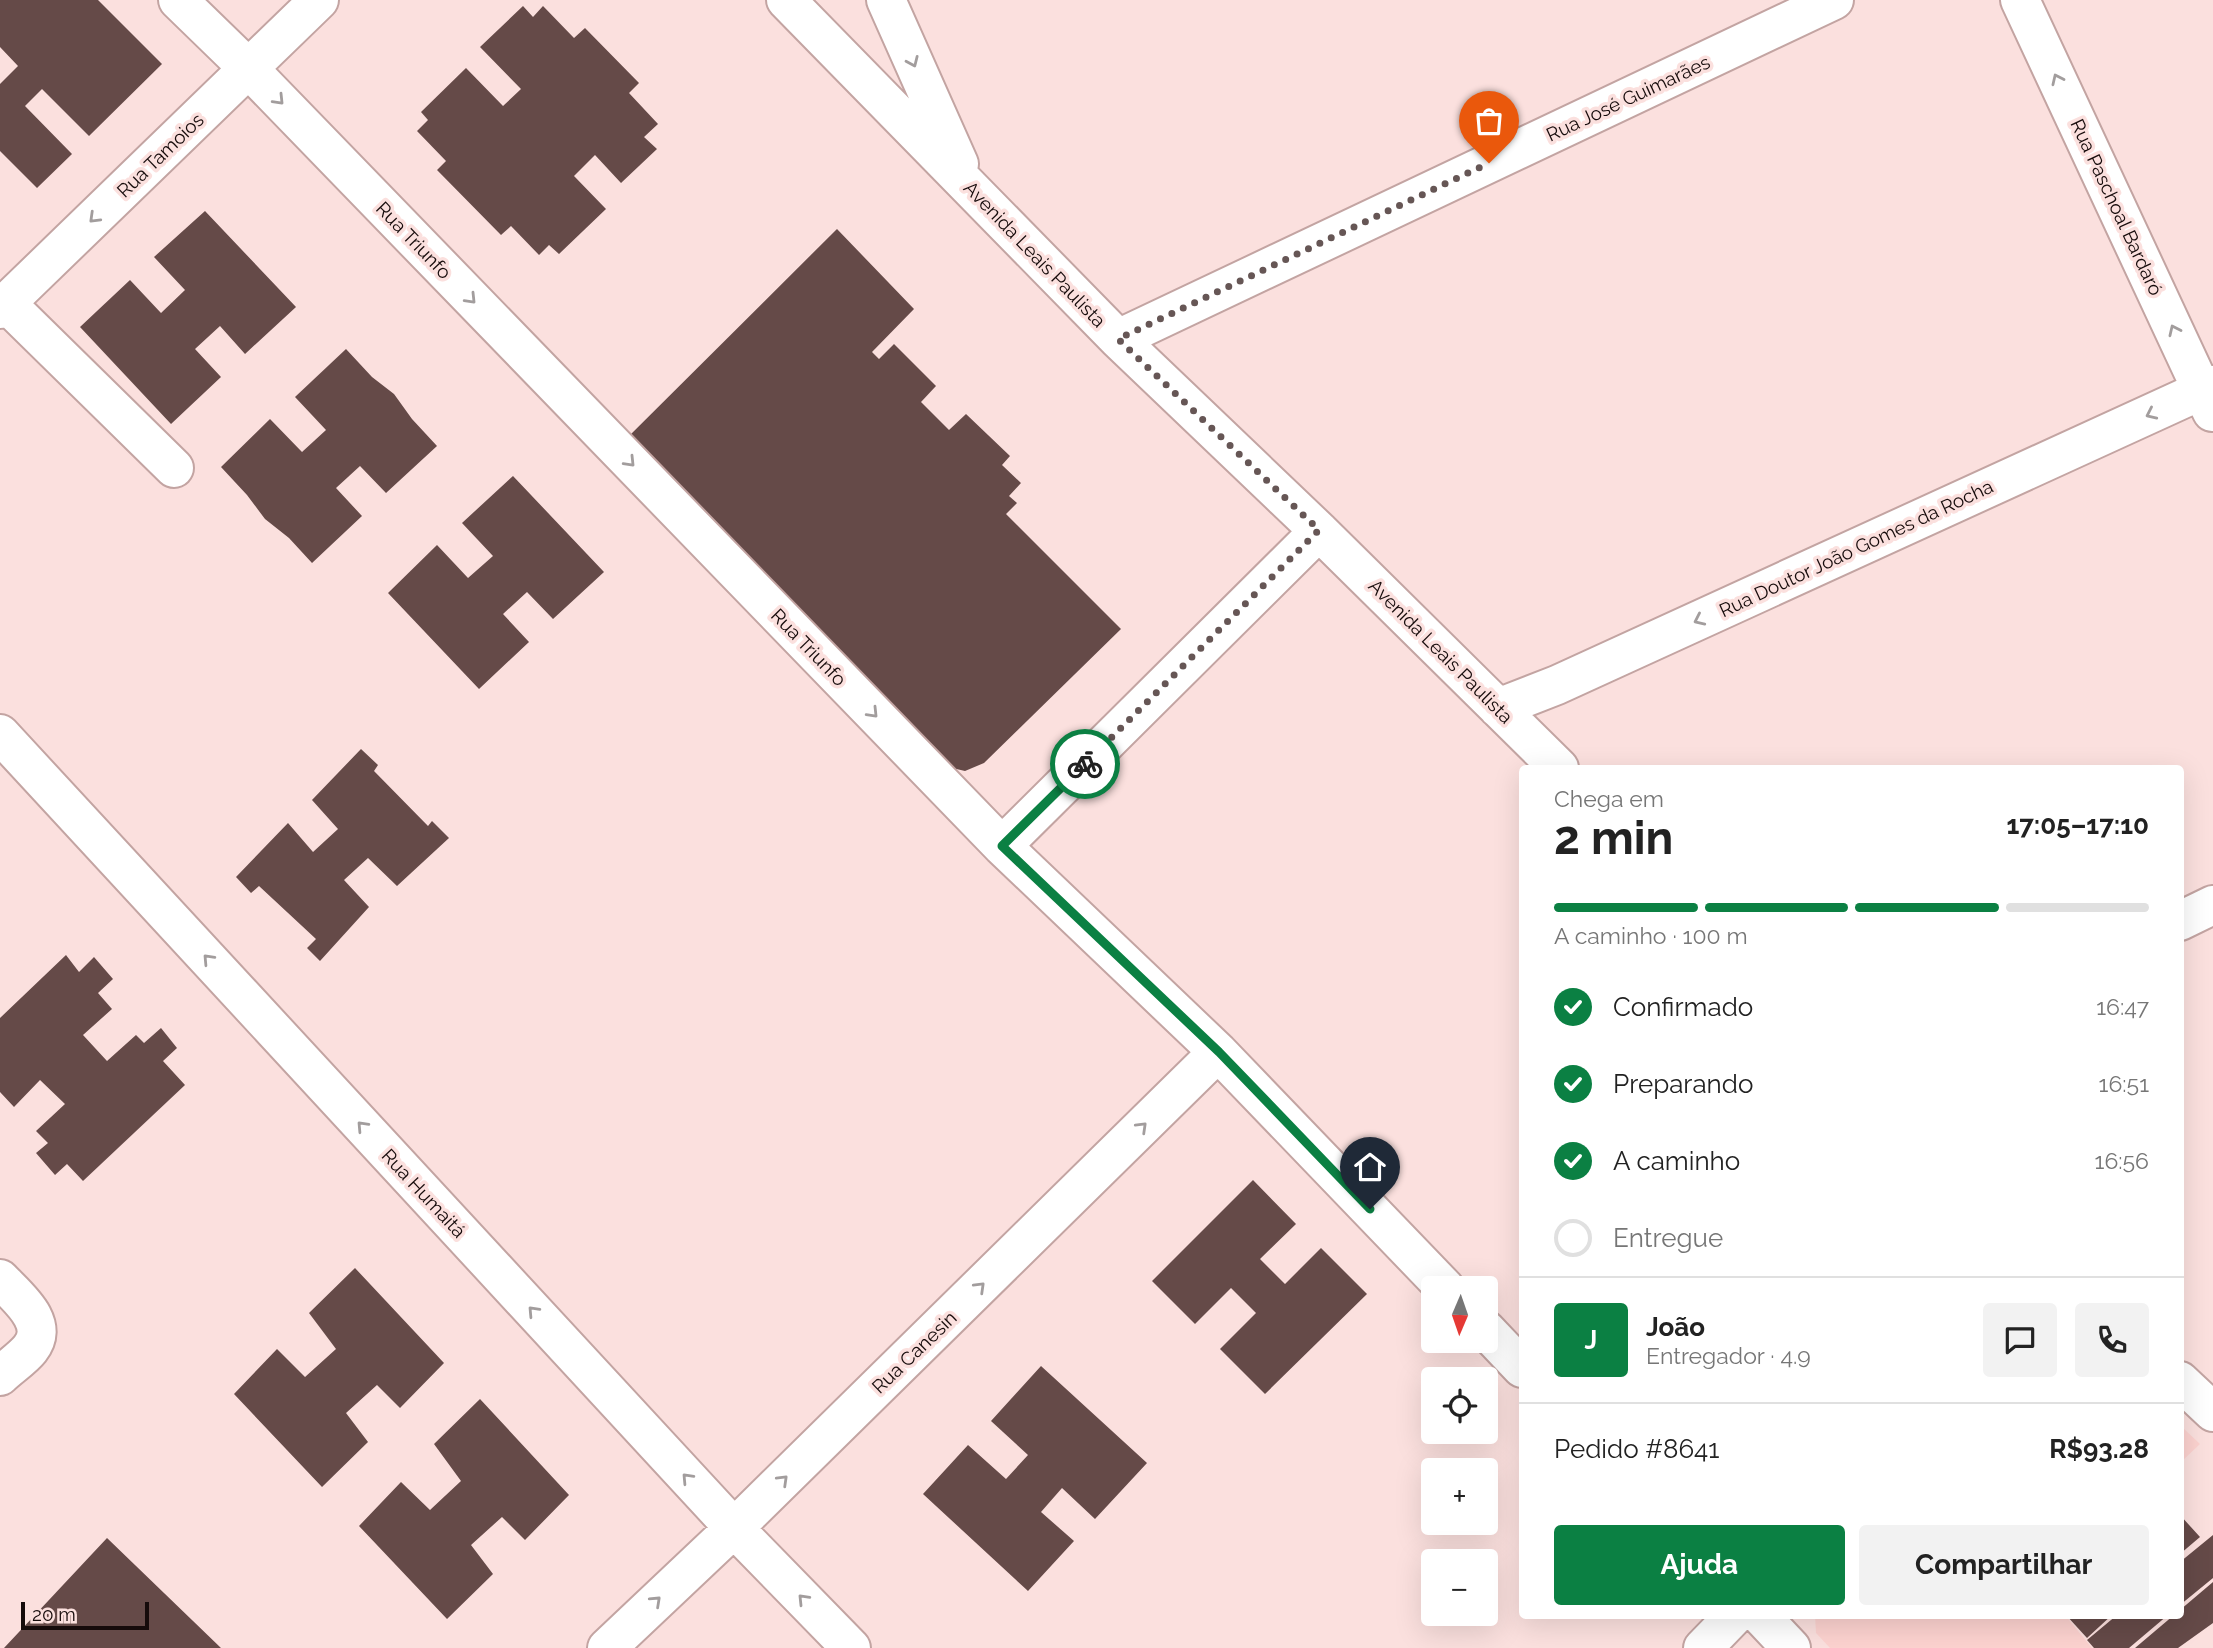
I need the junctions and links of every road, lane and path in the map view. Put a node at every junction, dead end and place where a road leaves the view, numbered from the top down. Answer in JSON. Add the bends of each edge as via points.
{"nodes":[{"id":1,"x":178,"y":0,"type":"edge"},
{"id":2,"x":319,"y":0,"type":"edge"},
{"id":3,"x":786,"y":0,"type":"edge"},
{"id":4,"x":886,"y":0,"type":"edge"},
{"id":5,"x":1835,"y":0,"type":"edge"},
{"id":6,"x":2020,"y":0,"type":"edge"},
{"id":7,"x":249,"y":69,"type":"junction"},
{"id":8,"x":969,"y":187,"type":"junction"},
{"id":9,"x":3,"y":306,"type":"edge"},
{"id":10,"x":1118,"y":339,"type":"junction"},
{"id":11,"x":2209,"y":396,"type":"edge"},
{"id":12,"x":174,"y":468,"type":"dead end"},
{"id":13,"x":1319,"y":530,"type":"junction"},
{"id":14,"x":1499,"y":708,"type":"junction"},
{"id":15,"x":0,"y":734,"type":"edge"},
{"id":16,"x":1556,"y":765,"type":"edge"},
{"id":17,"x":1002,"y":846,"type":"junction"},
{"id":18,"x":2213,"y":905,"type":"edge"},
{"id":19,"x":2184,"y":919,"type":"edge"},
{"id":20,"x":1219,"y":1052,"type":"junction"},
{"id":21,"x":1434,"y":1276,"type":"edge"},
{"id":22,"x":0,"y":1279,"type":"edge"},
{"id":23,"x":1498,"y":1343,"type":"edge"},
{"id":24,"x":1519,"y":1365,"type":"edge"},
{"id":25,"x":0,"y":1376,"type":"edge"},
{"id":26,"x":2184,"y":1385,"type":"edge"},
{"id":27,"x":2213,"y":1412,"type":"edge"},
{"id":28,"x":734,"y":1528,"type":"junction"},
{"id":29,"x":1731,"y":1619,"type":"edge"},
{"id":30,"x":1764,"y":1619,"type":"edge"},
{"id":31,"x":607,"y":1648,"type":"edge"},
{"id":32,"x":851,"y":1648,"type":"edge"},
{"id":33,"x":1703,"y":1648,"type":"edge"},
{"id":34,"x":1791,"y":1648,"type":"edge"}],
"edges":[{"from":1,"to":7,"type":"street","name":"Rua Triunfo"},
{"from":2,"to":7,"type":"street","name":"Rua Tamoios"},
{"from":3,"to":8,"type":"street","name":"Avenida Leais Paulista"},
{"from":4,"to":8,"type":"street","one_way":true},
{"from":5,"to":10,"type":"street","name":"Rua José Guimarães"},
{"from":11,"to":6,"type":"street","name":"Rua Paschoal Bardaró","one_way":true},
{"from":7,"to":9,"type":"street","name":"Rua Tamoios","one_way":true},
{"from":7,"to":17,"type":"street","name":"Rua Triunfo","one_way":true},
{"from":8,"to":10,"type":"street","name":"Avenida Leais Paulista"},
{"from":9,"to":12,"type":"street"},
{"from":10,"to":13,"type":"street","name":"Avenida Leais Paulista"},
{"from":11,"to":14,"type":"street","name":"Rua Doutor João Gomes da Rocha","one_way":true},
{"from":13,"to":14,"type":"street","name":"Avenida Leais Paulista"},
{"from":13,"to":17,"type":"street"},
{"from":14,"to":16,"type":"street","name":"Avenida Leais Paulista"},
{"from":28,"to":15,"type":"street","name":"Rua Humaitá","one_way":true},
{"from":17,"to":20,"type":"street","name":"Rua Triunfo"},
{"from":18,"to":19,"type":"street"},
{"from":20,"to":21,"type":"street","name":"Rua Triunfo"},
{"from":28,"to":20,"type":"street","name":"Rua Canesin","one_way":true},
{"from":22,"to":25,"type":"street","via":[[33,1314],[37,1336],[30,1349]]},
{"from":23,"to":24,"type":"street"},
{"from":26,"to":27,"type":"street"},
{"from":31,"to":28,"type":"street","name":"Rua Canesin","one_way":true},
{"from":32,"to":28,"type":"street","name":"Rua Humaitá","one_way":true},
{"from":29,"to":33,"type":"street"},
{"from":30,"to":34,"type":"street"}]}
